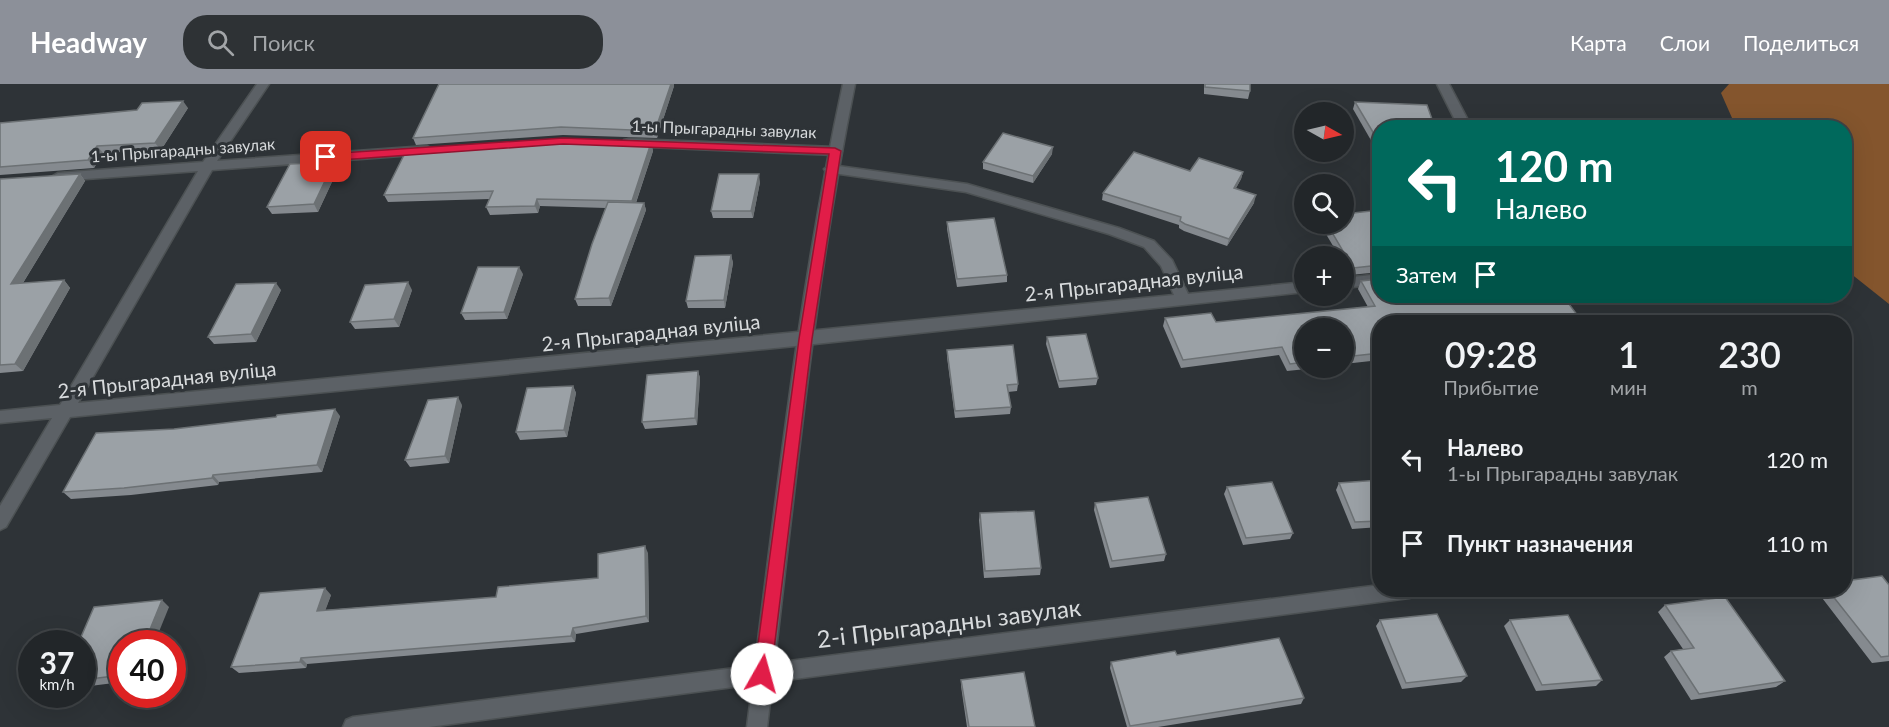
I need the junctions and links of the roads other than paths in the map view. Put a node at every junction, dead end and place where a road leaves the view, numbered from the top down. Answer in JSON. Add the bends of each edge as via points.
{"nodes":[{"id":1,"x":263,"y":84,"type":"edge"},
{"id":2,"x":849,"y":84,"type":"edge"},
{"id":3,"x":1443,"y":84,"type":"edge"},
{"id":4,"x":1462,"y":120,"type":"edge"},
{"id":5,"x":610,"y":143,"type":"edge"},
{"id":6,"x":445,"y":149,"type":"edge"},
{"id":7,"x":835,"y":151,"type":"junction"},
{"id":8,"x":208,"y":165,"type":"junction"},
{"id":9,"x":831,"y":169,"type":"junction"},
{"id":10,"x":46,"y":178,"type":"edge"},
{"id":11,"x":1372,"y":280,"type":"edge"},
{"id":12,"x":1354,"y":282,"type":"edge"},
{"id":13,"x":1294,"y":288,"type":"edge"},
{"id":14,"x":1183,"y":299,"type":"junction"},
{"id":15,"x":805,"y":339,"type":"junction"},
{"id":16,"x":64,"y":411,"type":"junction"},
{"id":17,"x":0,"y":417,"type":"edge"},
{"id":18,"x":0,"y":522,"type":"edge"},
{"id":19,"x":1372,"y":595,"type":"edge"},
{"id":20,"x":762,"y":674,"type":"junction"},
{"id":21,"x":353,"y":727,"type":"edge"},
{"id":22,"x":758,"y":727,"type":"edge"}],
"edges":[{"from":1,"to":8,"type":"street"},
{"from":2,"to":7,"type":"street"},
{"from":3,"to":4,"type":"street"},
{"from":5,"to":7,"type":"street","name":"1-ы Прыгарадны завулак"},
{"from":6,"to":8,"type":"street","name":"1-ы Прыгарадны завулак"},
{"from":7,"to":9,"type":"street"},
{"from":8,"to":10,"type":"street","name":"1-ы Прыгарадны завулак"},
{"from":8,"to":16,"type":"street"},
{"from":9,"to":14,"type":"street","via":[[967,188],[1123,234],[1149,244],[1161,257]]},
{"from":9,"to":15,"type":"street"},
{"from":11,"to":12,"type":"street"},
{"from":13,"to":14,"type":"street","name":"2-я Прыгарадная вуліца"},
{"from":14,"to":15,"type":"street","name":"2-я Прыгарадная вуліца"},
{"from":15,"to":16,"type":"street","name":"2-я Прыгарадная вуліца"},
{"from":15,"to":20,"type":"street"},
{"from":16,"to":17,"type":"street","name":"2-я Прыгарадная вуліца"},
{"from":16,"to":18,"type":"street"},
{"from":19,"to":20,"type":"street","name":"2-і Прыгарадны завулак"},
{"from":20,"to":21,"type":"street","name":"2-і Прыгарадны завулак"},
{"from":20,"to":22,"type":"street"}]}
